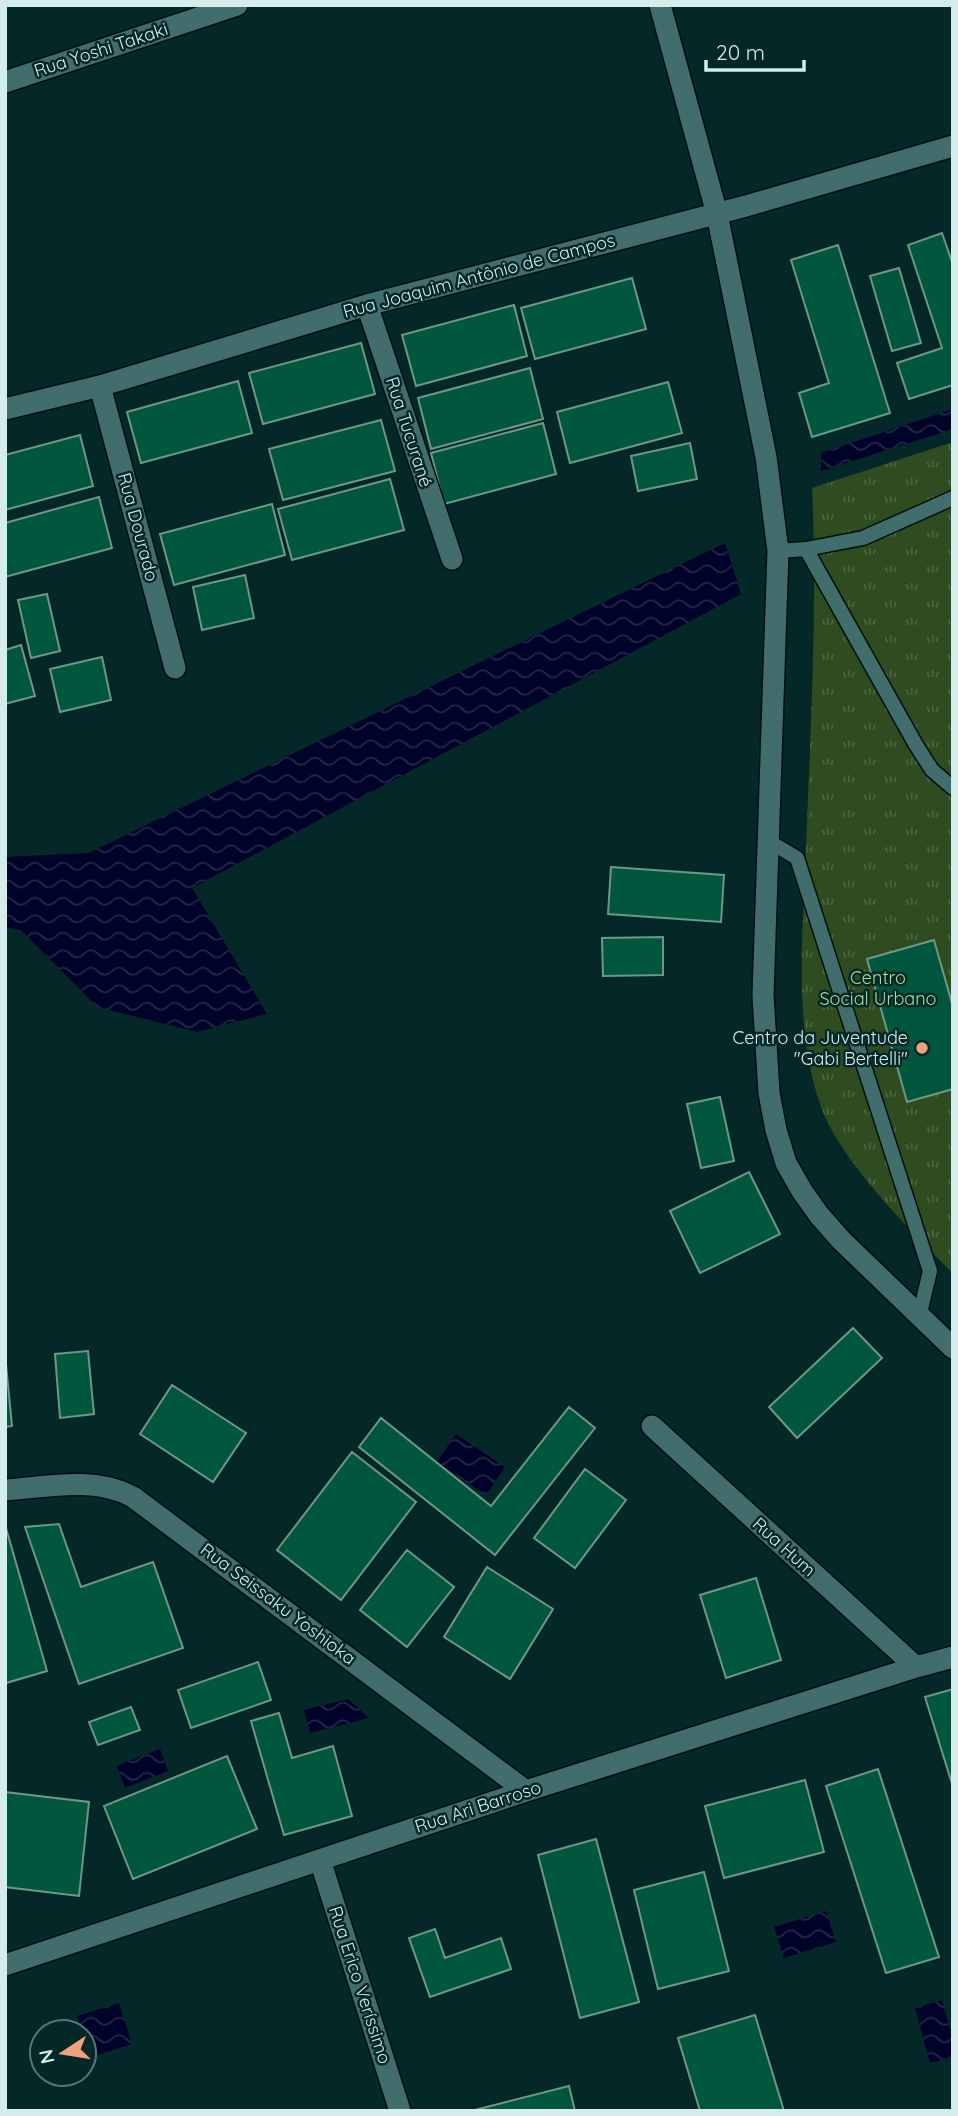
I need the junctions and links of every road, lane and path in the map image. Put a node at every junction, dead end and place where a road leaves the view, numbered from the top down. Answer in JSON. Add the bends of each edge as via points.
{"nodes":[{"id":1,"x":237,"y":5,"type":"edge"},
{"id":2,"x":660,"y":5,"type":"edge"},
{"id":3,"x":5,"y":82,"type":"edge"},
{"id":4,"x":953,"y":146,"type":"edge"},
{"id":5,"x":717,"y":214,"type":"junction"},
{"id":6,"x":367,"y":305,"type":"junction"},
{"id":7,"x":100,"y":386,"type":"junction"},
{"id":8,"x":5,"y":409,"type":"edge"},
{"id":9,"x":953,"y":498,"type":"edge"},
{"id":10,"x":806,"y":549,"type":"junction"},
{"id":11,"x":778,"y":551,"type":"junction"},
{"id":12,"x":452,"y":559,"type":"dead end"},
{"id":13,"x":176,"y":668,"type":"dead end"},
{"id":14,"x":953,"y":789,"type":"edge"},
{"id":15,"x":770,"y":842,"type":"junction"},
{"id":16,"x":919,"y":1317,"type":"junction"},
{"id":17,"x":953,"y":1348,"type":"edge"},
{"id":18,"x":652,"y":1426,"type":"dead end"},
{"id":19,"x":5,"y":1490,"type":"edge"},
{"id":20,"x":953,"y":1657,"type":"edge"},
{"id":21,"x":916,"y":1667,"type":"junction"},
{"id":22,"x":526,"y":1791,"type":"junction"},
{"id":23,"x":320,"y":1860,"type":"junction"},
{"id":24,"x":5,"y":1965,"type":"edge"},
{"id":25,"x":400,"y":2111,"type":"edge"}],
"edges":[{"from":1,"to":3,"type":"street","name":"Rua Yoshi Takaki"},
{"from":2,"to":5,"type":"street"},
{"from":4,"to":5,"type":"street","name":"Rua Joaquim Antônio de Campos"},
{"from":5,"to":6,"type":"street","name":"Rua Joaquim Antônio de Campos"},
{"from":5,"to":11,"type":"street","via":[[766,457]]},
{"from":6,"to":7,"type":"street","name":"Rua Joaquim Antônio de Campos"},
{"from":6,"to":12,"type":"street","name":"Rua Tucurané"},
{"from":7,"to":8,"type":"street","name":"Rua Joaquim Antônio de Campos"},
{"from":7,"to":13,"type":"street","name":"Rua Dourado"},
{"from":9,"to":10,"type":"lane","via":[[863,538]]},
{"from":10,"to":11,"type":"lane"},
{"from":10,"to":14,"type":"lane","via":[[916,745],[932,770]]},
{"from":11,"to":15,"type":"street"},
{"from":15,"to":16,"type":"lane","via":[[797,858],[930,1271]]},
{"from":15,"to":16,"type":"street","via":[[764,939],[765,1046],[769,1093],[786,1163],[826,1223]]},
{"from":16,"to":17,"type":"street"},
{"from":18,"to":21,"type":"street","name":"Rua Hum"},
{"from":19,"to":22,"type":"street","name":"Rua Seissaku Yoshioka","via":[[96,1484],[133,1497]]},
{"from":20,"to":21,"type":"street","name":"Rua Ari Barroso"},
{"from":21,"to":22,"type":"street","name":"Rua Ari Barroso"},
{"from":22,"to":23,"type":"street","name":"Rua Ari Barroso"},
{"from":23,"to":24,"type":"street","name":"Rua Ari Barroso"},
{"from":23,"to":25,"type":"street","name":"Rua Erico Veríssimo"}]}
